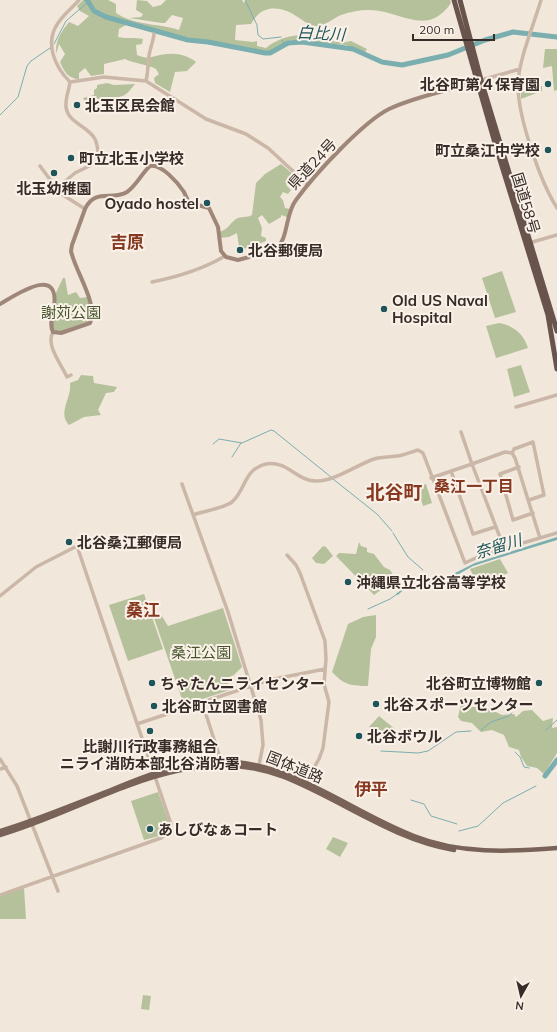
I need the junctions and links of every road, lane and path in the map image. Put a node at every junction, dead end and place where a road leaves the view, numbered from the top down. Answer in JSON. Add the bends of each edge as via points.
{"nodes":[{"id":1,"x":79,"y":0,"type":"edge"},
{"id":2,"x":454,"y":0,"type":"edge"},
{"id":3,"x":460,"y":0,"type":"edge"},
{"id":4,"x":541,"y":0,"type":"edge"},
{"id":5,"x":154,"y":34,"type":"dead end"},
{"id":6,"x":468,"y":42,"type":"junction"},
{"id":7,"x":520,"y":69,"type":"junction"},
{"id":8,"x":146,"y":81,"type":"junction"},
{"id":9,"x":479,"y":81,"type":"junction"},
{"id":10,"x":70,"y":82,"type":"junction"},
{"id":11,"x":40,"y":166,"type":"dead end"},
{"id":12,"x":307,"y":184,"type":"junction"},
{"id":13,"x":56,"y":189,"type":"junction"},
{"id":14,"x":557,"y":208,"type":"edge"},
{"id":15,"x":85,"y":209,"type":"junction"},
{"id":16,"x":557,"y":235,"type":"edge"},
{"id":17,"x":529,"y":243,"type":"junction"},
{"id":18,"x":225,"y":256,"type":"junction"},
{"id":19,"x":152,"y":282,"type":"dead end"},
{"id":20,"x":0,"y":304,"type":"edge"},
{"id":21,"x":557,"y":331,"type":"edge"},
{"id":22,"x":53,"y":332,"type":"junction"},
{"id":23,"x":557,"y":369,"type":"edge"},
{"id":24,"x":69,"y":376,"type":"dead end"},
{"id":25,"x":557,"y":395,"type":"edge"},
{"id":26,"x":516,"y":407,"type":"dead end"},
{"id":27,"x":460,"y":432,"type":"dead end"},
{"id":28,"x":512,"y":453,"type":"junction"},
{"id":29,"x":472,"y":464,"type":"junction"},
{"id":30,"x":519,"y":467,"type":"junction"},
{"id":31,"x":451,"y":471,"type":"junction"},
{"id":32,"x":431,"y":478,"type":"junction"},
{"id":33,"x":182,"y":484,"type":"dead end"},
{"id":34,"x":529,"y":500,"type":"junction"},
{"id":35,"x":533,"y":513,"type":"junction"},
{"id":36,"x":193,"y":515,"type":"junction"},
{"id":37,"x":495,"y":527,"type":"junction"},
{"id":38,"x":557,"y":532,"type":"edge"},
{"id":39,"x":540,"y":538,"type":"junction"},
{"id":40,"x":504,"y":548,"type":"junction"},
{"id":41,"x":287,"y":555,"type":"dead end"},
{"id":42,"x":0,"y":596,"type":"edge"},
{"id":43,"x":325,"y":669,"type":"junction"},
{"id":44,"x":251,"y":686,"type":"junction"},
{"id":45,"x":202,"y":702,"type":"junction"},
{"id":46,"x":137,"y":724,"type":"junction"},
{"id":47,"x":0,"y":759,"type":"edge"},
{"id":48,"x":221,"y":761,"type":"junction"},
{"id":49,"x":259,"y":765,"type":"junction"},
{"id":50,"x":6,"y":767,"type":"junction"},
{"id":51,"x":0,"y":769,"type":"edge"},
{"id":52,"x":154,"y":775,"type":"junction"},
{"id":53,"x":305,"y":784,"type":"junction"},
{"id":54,"x":31,"y":822,"type":"junction"},
{"id":55,"x":0,"y":831,"type":"edge"},
{"id":56,"x":0,"y":834,"type":"edge"},
{"id":57,"x":557,"y":848,"type":"edge"},
{"id":58,"x":557,"y":851,"type":"edge"},
{"id":59,"x":52,"y":876,"type":"junction"},
{"id":60,"x":58,"y":891,"type":"dead end"},
{"id":61,"x":0,"y":894,"type":"edge"}],
"edges":[{"from":1,"to":10,"type":"street","via":[[58,22],[52,44],[60,70]]},
{"from":2,"to":6,"type":"highway","name":"国道58号"},
{"from":3,"to":6,"type":"highway","name":"国道58号"},
{"from":4,"to":7,"type":"street"},
{"from":5,"to":8,"type":"street"},
{"from":6,"to":9,"type":"highway","name":"国道58号"},
{"from":7,"to":9,"type":"street"},
{"from":7,"to":14,"type":"street","via":[[518,82],[521,112],[542,177]]},
{"from":8,"to":10,"type":"street","via":[[104,77]]},
{"from":8,"to":12,"type":"street","via":[[206,120],[246,134],[268,148]]},
{"from":9,"to":12,"type":"main road","name":"県道24号","via":[[385,111]]},
{"from":9,"to":17,"type":"highway","name":"国道58号"},
{"from":10,"to":13,"type":"street","via":[[67,112],[95,138],[99,161],[75,173]]},
{"from":11,"to":13,"type":"street"},
{"from":12,"to":18,"type":"main road","name":"県道24号","via":[[293,203],[282,241],[276,250],[238,260]]},
{"from":13,"to":15,"type":"street"},
{"from":15,"to":18,"type":"main road","via":[[94,198],[126,192],[150,166],[158,166],[184,191],[190,203],[206,206],[212,211],[218,227],[220,251]]},
{"from":15,"to":22,"type":"main road","via":[[72,245],[72,252],[93,316],[88,325],[61,333]]},
{"from":16,"to":17,"type":"street"},
{"from":17,"to":21,"type":"highway","name":"国道58号"},
{"from":17,"to":23,"type":"highway","name":"国道58号","via":[[548,315]]},
{"from":18,"to":19,"type":"street","via":[[198,269]]},
{"from":20,"to":22,"type":"main road","via":[[34,285],[50,287],[54,295],[51,326]]},
{"from":22,"to":24,"type":"street","via":[[52,348]]},
{"from":25,"to":26,"type":"street"},
{"from":27,"to":29,"type":"street"},
{"from":28,"to":29,"type":"street","via":[[506,452]]},
{"from":28,"to":30,"type":"street"},
{"from":28,"to":34,"type":"street","via":[[514,449],[533,442],[544,495]]},
{"from":29,"to":31,"type":"street"},
{"from":29,"to":37,"type":"street"},
{"from":30,"to":34,"type":"street"},
{"from":30,"to":35,"type":"street","via":[[500,474],[502,482],[514,520]]},
{"from":31,"to":32,"type":"street"},
{"from":31,"to":37,"type":"street","via":[[473,534]]},
{"from":32,"to":36,"type":"street","via":[[420,450],[377,459],[322,481],[312,481],[282,465],[267,464],[252,472],[233,502]]},
{"from":32,"to":40,"type":"street","via":[[465,563]]},
{"from":33,"to":36,"type":"street"},
{"from":34,"to":35,"type":"street"},
{"from":35,"to":39,"type":"street"},
{"from":36,"to":44,"type":"street"},
{"from":37,"to":40,"type":"street"},
{"from":38,"to":39,"type":"street"},
{"from":39,"to":40,"type":"street"},
{"from":41,"to":43,"type":"street","via":[[300,573],[323,636]]},
{"from":42,"to":46,"type":"street","via":[[36,567],[77,546]]},
{"from":43,"to":44,"type":"street","via":[[274,678]]},
{"from":43,"to":53,"type":"street","via":[[324,684],[329,706],[326,740]]},
{"from":44,"to":45,"type":"street"},
{"from":44,"to":49,"type":"street","via":[[263,735]]},
{"from":45,"to":46,"type":"street"},
{"from":45,"to":48,"type":"street"},
{"from":46,"to":52,"type":"street"},
{"from":47,"to":50,"type":"street"},
{"from":48,"to":49,"type":"main road","name":"国体道路"},
{"from":48,"to":52,"type":"main road","name":"国体道路","via":[[191,764]]},
{"from":49,"to":53,"type":"main road","name":"国体道路","via":[[282,772]]},
{"from":50,"to":51,"type":"street"},
{"from":50,"to":54,"type":"street","via":[[17,786]]},
{"from":52,"to":53,"type":"main road","name":"国体道路","via":[[222,764],[265,770]]},
{"from":52,"to":54,"type":"main road","name":"国体道路"},
{"from":52,"to":59,"type":"street","via":[[171,822],[166,835]]},
{"from":53,"to":57,"type":"main road","name":"国体道路","via":[[394,828],[435,843],[464,848],[515,851]]},
{"from":53,"to":58,"type":"main road","name":"国体道路","via":[[406,837],[442,848],[487,853]]},
{"from":54,"to":55,"type":"main road","name":"国体道路"},
{"from":54,"to":56,"type":"main road","name":"国体道路"},
{"from":54,"to":59,"type":"street"},
{"from":59,"to":60,"type":"street"},
{"from":59,"to":61,"type":"street"}]}
